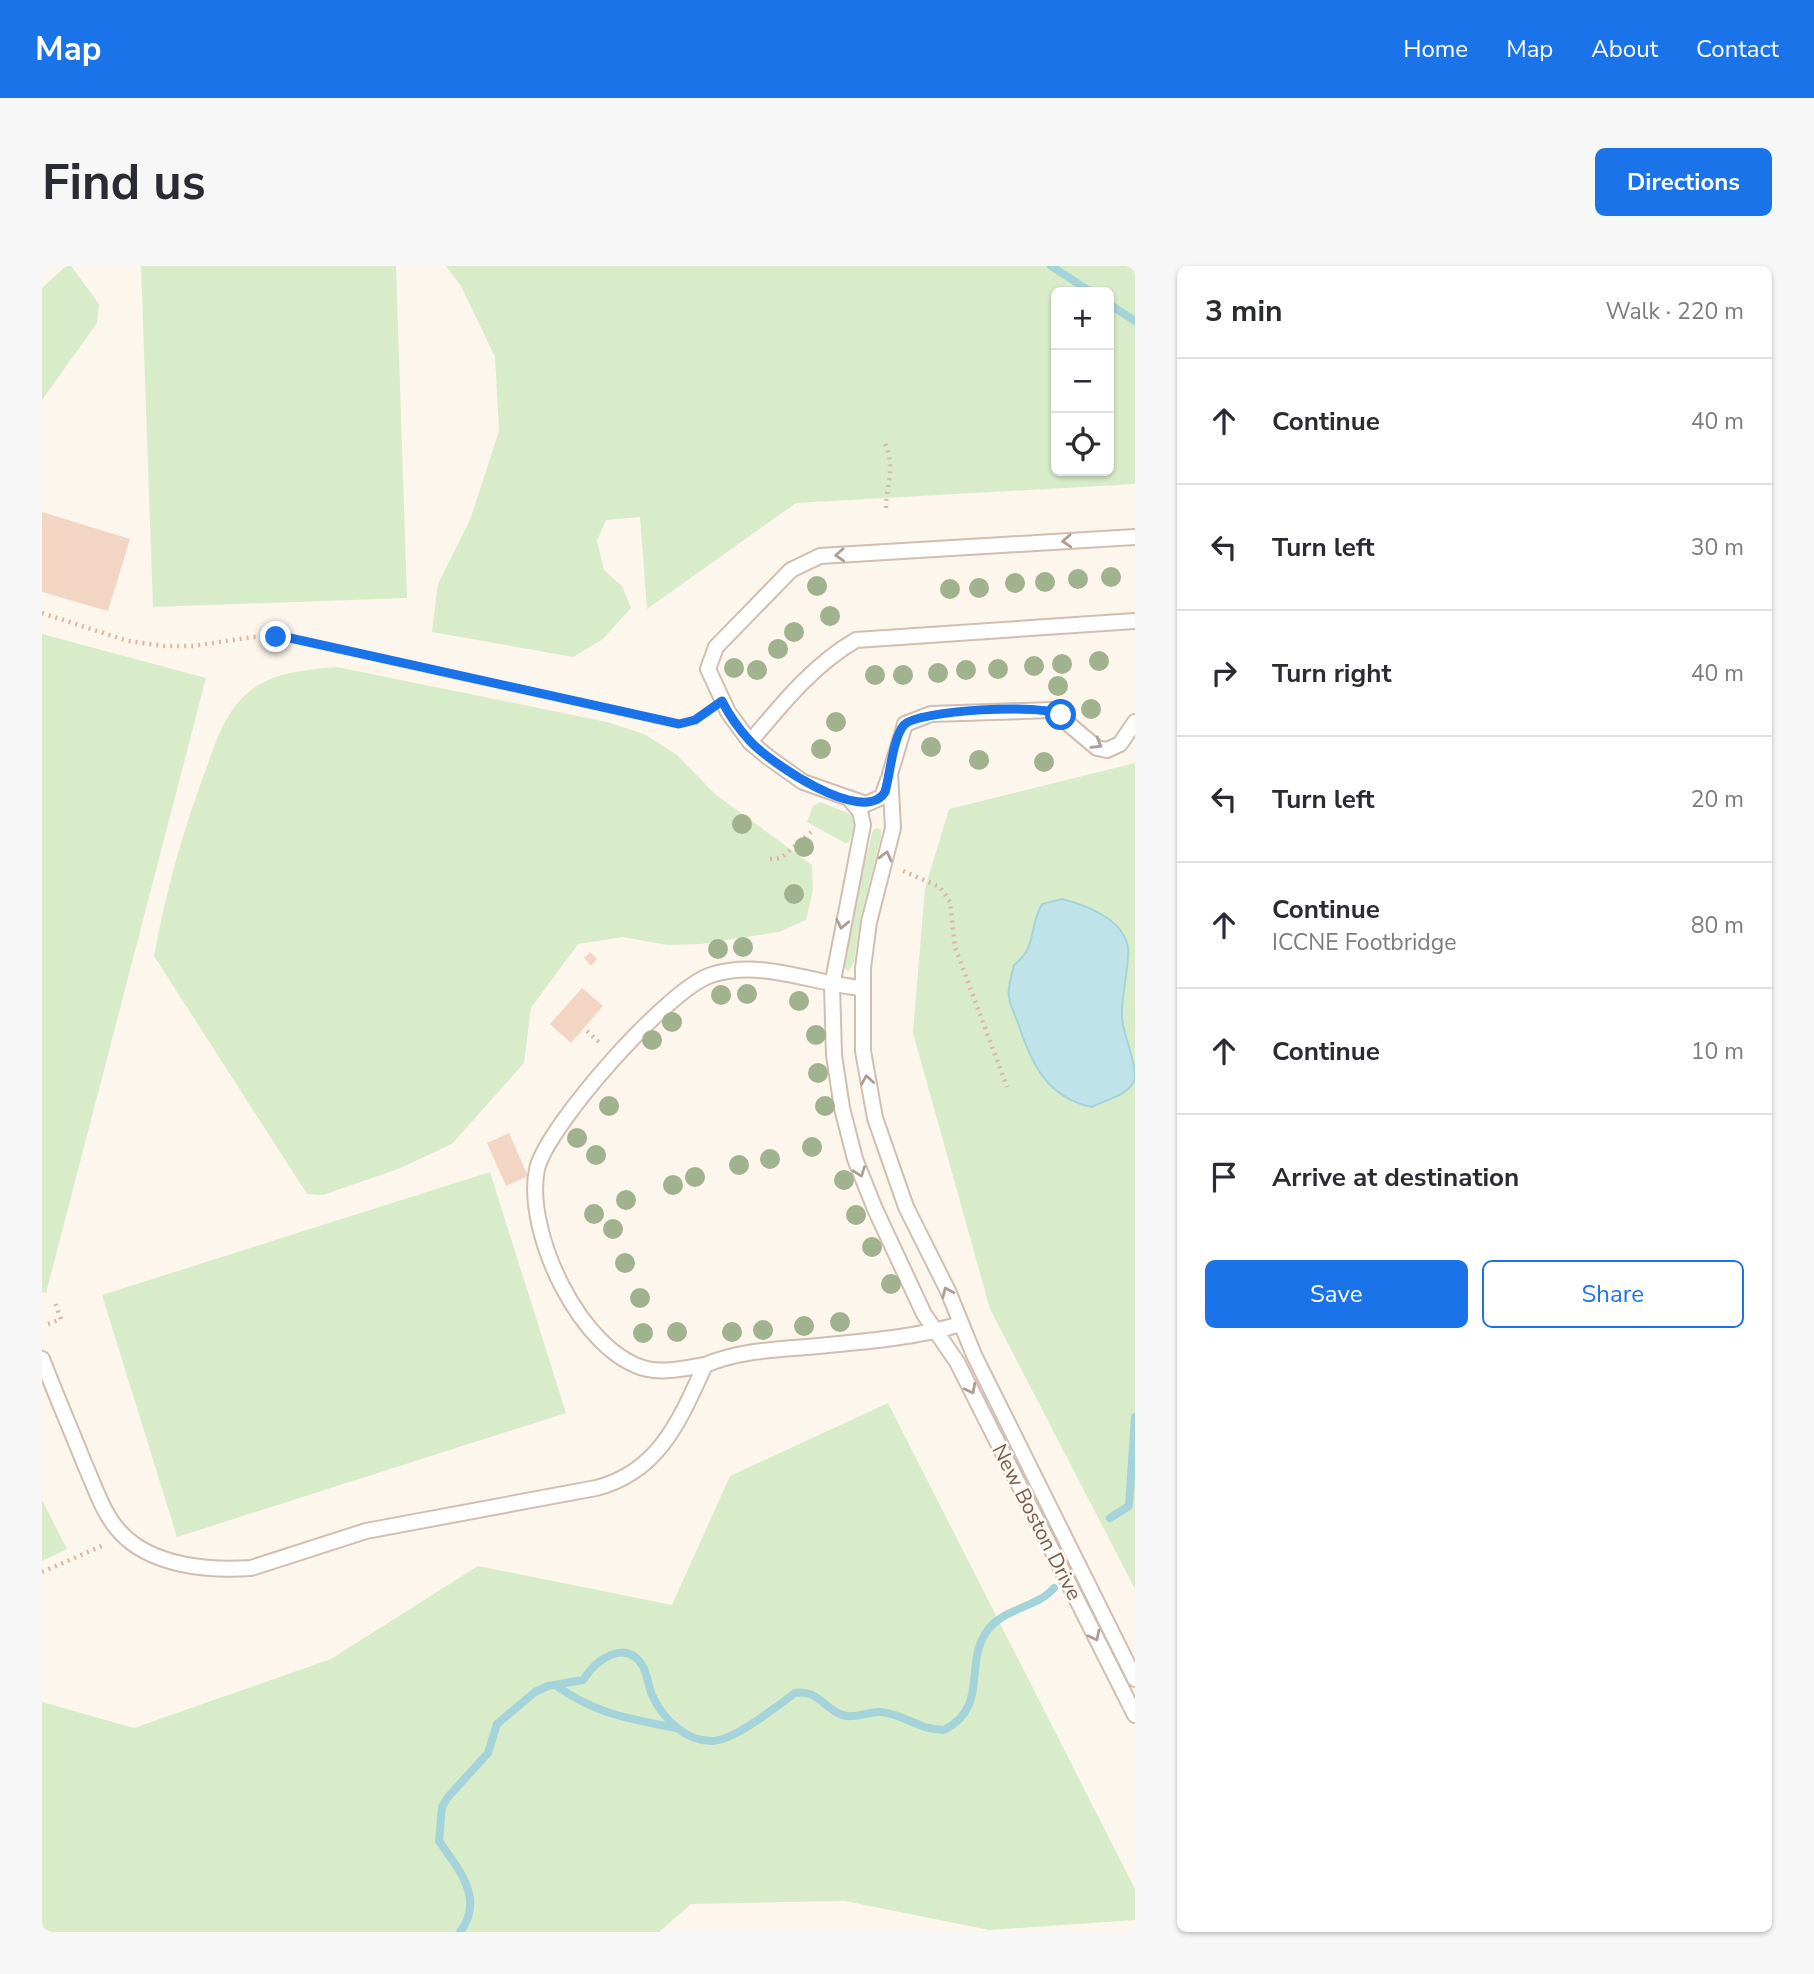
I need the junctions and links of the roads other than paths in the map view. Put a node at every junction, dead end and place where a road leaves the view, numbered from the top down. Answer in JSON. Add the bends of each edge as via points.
{"nodes":[{"id":1,"x":1135,"y":537,"type":"edge"},
{"id":2,"x":1135,"y":621,"type":"edge"},
{"id":3,"x":1135,"y":722,"type":"edge"},
{"id":4,"x":750,"y":741,"type":"junction"},
{"id":5,"x":890,"y":774,"type":"junction"},
{"id":6,"x":851,"y":801,"type":"junction"},
{"id":7,"x":832,"y":986,"type":"junction"},
{"id":8,"x":861,"y":988,"type":"junction"},
{"id":9,"x":961,"y":1324,"type":"junction"},
{"id":10,"x":934,"y":1332,"type":"junction"},
{"id":11,"x":42,"y":1360,"type":"edge"},
{"id":12,"x":705,"y":1365,"type":"junction"},
{"id":13,"x":1135,"y":1679,"type":"edge"},
{"id":14,"x":1135,"y":1715,"type":"edge"}],
"edges":[{"from":1,"to":4,"type":"lane","one_way":true,"via":[[810,559],[791,570],[712,652],[709,671],[722,701]]},
{"from":2,"to":4,"type":"lane","via":[[856,640],[834,653],[794,690]]},
{"from":5,"to":3,"type":"lane","one_way":true,"via":[[903,727],[931,714],[1052,710],[1097,748],[1107,750],[1120,744]]},
{"from":4,"to":6,"type":"lane","via":[[803,782]]},
{"from":5,"to":6,"type":"lane","via":[[878,800],[866,804]]},
{"from":8,"to":5,"type":"lane","name":"New Boston Drive","one_way":true,"via":[[869,922],[893,828]]},
{"from":6,"to":7,"type":"lane","name":"New Boston Drive","one_way":true,"via":[[860,811],[863,825]]},
{"from":7,"to":8,"type":"lane"},
{"from":7,"to":10,"type":"lane","name":"New Boston Drive","one_way":true,"via":[[834,1055],[855,1159]]},
{"from":7,"to":12,"type":"lane","via":[[794,974],[759,970],[723,972],[690,984],[624,1050],[558,1127],[543,1152],[536,1181],[543,1230],[559,1280],[582,1320],[608,1349],[639,1366],[667,1371]]},
{"from":9,"to":8,"type":"lane","name":"New Boston Drive","one_way":true,"via":[[905,1207],[881,1143],[864,1062]]},
{"from":9,"to":10,"type":"lane"},
{"from":9,"to":13,"type":"lane","name":"New Boston Drive"},
{"from":10,"to":12,"type":"lane","via":[[752,1351]]},
{"from":10,"to":14,"type":"lane","name":"New Boston Drive","one_way":true,"via":[[957,1362]]},
{"from":11,"to":12,"type":"lane","via":[[100,1499],[124,1536],[177,1563],[218,1569],[251,1568],[366,1531],[612,1484],[636,1473],[658,1451]]}]}
